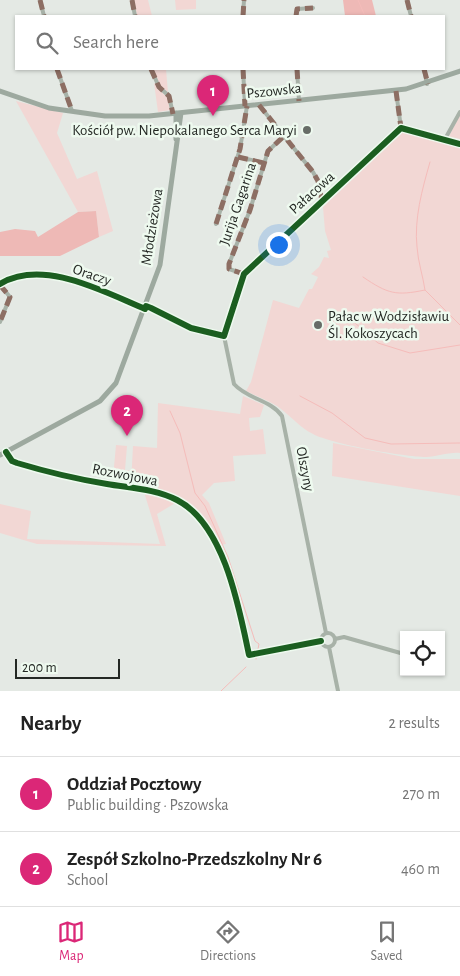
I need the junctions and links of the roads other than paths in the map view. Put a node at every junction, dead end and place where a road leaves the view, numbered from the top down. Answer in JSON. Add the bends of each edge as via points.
{"nodes":[{"id":1,"x":40,"y":0,"type":"edge"},
{"id":2,"x":132,"y":0,"type":"edge"},
{"id":3,"x":244,"y":0,"type":"edge"},
{"id":4,"x":407,"y":0,"type":"edge"},
{"id":5,"x":313,"y":8,"type":"dead end"},
{"id":6,"x":44,"y":15,"type":"edge"},
{"id":7,"x":136,"y":15,"type":"edge"},
{"id":8,"x":243,"y":15,"type":"edge"},
{"id":9,"x":296,"y":15,"type":"edge"},
{"id":10,"x":411,"y":15,"type":"edge"},
{"id":11,"x":58,"y":70,"type":"edge"},
{"id":12,"x":152,"y":70,"type":"edge"},
{"id":13,"x":243,"y":70,"type":"edge"},
{"id":14,"x":297,"y":70,"type":"edge"},
{"id":15,"x":424,"y":70,"type":"edge"},
{"id":16,"x":460,"y":71,"type":"edge"},
{"id":17,"x":428,"y":84,"type":"junction"},
{"id":18,"x":396,"y":91,"type":"junction"},
{"id":19,"x":0,"y":92,"type":"edge"},
{"id":20,"x":298,"y":101,"type":"junction"},
{"id":21,"x":259,"y":105,"type":"junction"},
{"id":22,"x":246,"y":106,"type":"junction"},
{"id":23,"x":72,"y":111,"type":"junction"},
{"id":24,"x":460,"y":112,"type":"edge"},
{"id":25,"x":177,"y":113,"type":"junction"},
{"id":26,"x":401,"y":128,"type":"junction"},
{"id":27,"x":284,"y":136,"type":"junction"},
{"id":28,"x":445,"y":139,"type":"junction"},
{"id":29,"x":460,"y":144,"type":"edge"},
{"id":30,"x":238,"y":157,"type":"junction"},
{"id":31,"x":264,"y":163,"type":"junction"},
{"id":32,"x":322,"y":201,"type":"junction"},
{"id":33,"x":216,"y":224,"type":"dead end"},
{"id":34,"x":244,"y":274,"type":"junction"},
{"id":35,"x":0,"y":285,"type":"edge"},
{"id":36,"x":146,"y":308,"type":"junction"},
{"id":37,"x":0,"y":322,"type":"edge"},
{"id":38,"x":224,"y":336,"type":"junction"},
{"id":39,"x":6,"y":452,"type":"junction"},
{"id":40,"x":0,"y":455,"type":"edge"},
{"id":41,"x":326,"y":633,"type":"junction"},
{"id":42,"x":335,"y":639,"type":"junction"},
{"id":43,"x":321,"y":641,"type":"junction"},
{"id":44,"x":329,"y":647,"type":"junction"},
{"id":45,"x":400,"y":653,"type":"edge"},
{"id":46,"x":338,"y":691,"type":"edge"}],
"edges":[{"from":1,"to":6,"type":"street"},
{"from":2,"to":7,"type":"street"},
{"from":3,"to":8,"type":"street"},
{"from":4,"to":10,"type":"street"},
{"from":5,"to":9,"type":"street","via":[[298,9]]},
{"from":11,"to":23,"type":"street"},
{"from":12,"to":25,"type":"street","via":[[159,87],[169,96]]},
{"from":13,"to":22,"type":"street"},
{"from":14,"to":20,"type":"street"},
{"from":15,"to":17,"type":"street"},
{"from":16,"to":17,"type":"main road","name":"Pszowska"},
{"from":17,"to":18,"type":"main road","name":"Pszowska"},
{"from":18,"to":20,"type":"main road","name":"Pszowska"},
{"from":18,"to":26,"type":"street"},
{"from":19,"to":23,"type":"main road","name":"Pszowska","via":[[49,108]]},
{"from":20,"to":21,"type":"main road","name":"Pszowska"},
{"from":21,"to":22,"type":"main road","name":"Pszowska"},
{"from":21,"to":27,"type":"street","name":"Pałacowa"},
{"from":22,"to":25,"type":"main road","name":"Pszowska"},
{"from":22,"to":30,"type":"street"},
{"from":23,"to":25,"type":"main road","name":"Pszowska","via":[[105,116]]},
{"from":24,"to":28,"type":"street"},
{"from":25,"to":36,"type":"main road","name":"Młodzieżowa","via":[[165,241]]},
{"from":26,"to":28,"type":"street"},
{"from":26,"to":32,"type":"street","name":"Pałacowa"},
{"from":27,"to":31,"type":"street","name":"Jurija Gagarina","via":[[271,147]]},
{"from":27,"to":32,"type":"street","name":"Pałacowa","via":[[313,172]]},
{"from":28,"to":29,"type":"street"},
{"from":30,"to":31,"type":"street"},
{"from":30,"to":33,"type":"street"},
{"from":31,"to":34,"type":"street","name":"Jurija Gagarina","via":[[228,269]]},
{"from":32,"to":34,"type":"street","name":"Pałacowa"},
{"from":34,"to":38,"type":"street","name":"Pałacowa"},
{"from":35,"to":36,"type":"street","name":"Oraczy","via":[[10,278],[24,275],[74,278]]},
{"from":35,"to":37,"type":"street","via":[[10,297]]},
{"from":36,"to":38,"type":"street","name":"Oraczy","via":[[191,328]]},
{"from":36,"to":39,"type":"main road","name":"Młodzieżowa","via":[[116,383],[106,397]]},
{"from":38,"to":41,"type":"street","name":"Olszyny","via":[[234,384],[239,390],[278,410],[282,416]]},
{"from":39,"to":40,"type":"main road","name":"Młodzieżowa"},
{"from":39,"to":43,"type":"street","name":"Rozwojowa","via":[[17,463],[161,494],[192,510],[209,531],[225,565],[249,655]]},
{"from":41,"to":42,"type":"street"},
{"from":41,"to":43,"type":"street"},
{"from":42,"to":44,"type":"street"},
{"from":42,"to":45,"type":"street","via":[[344,637]]},
{"from":43,"to":44,"type":"street"},
{"from":44,"to":46,"type":"street"}]}
